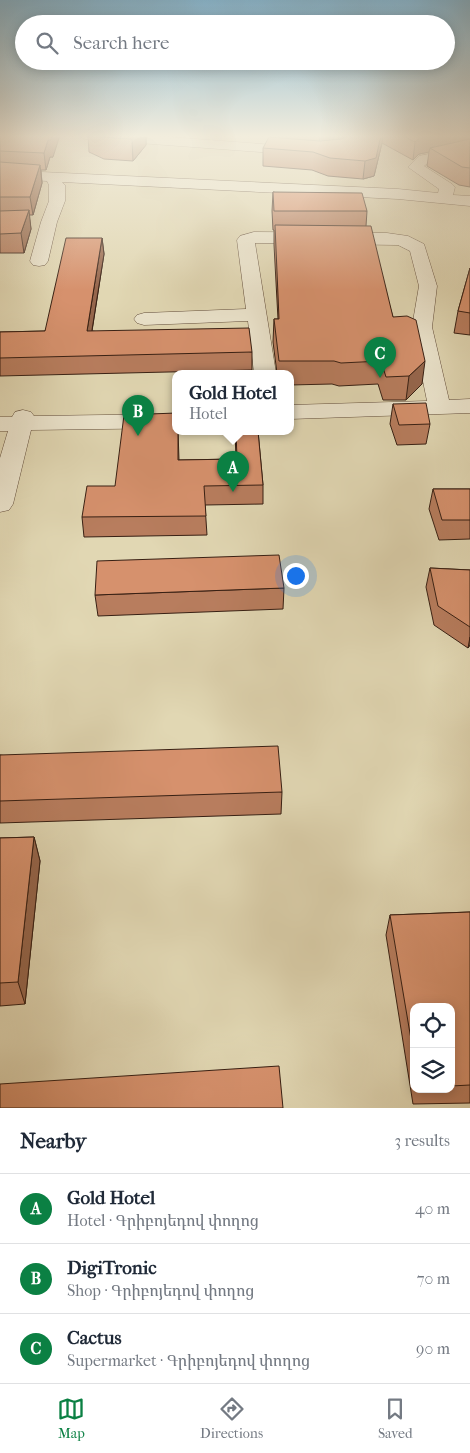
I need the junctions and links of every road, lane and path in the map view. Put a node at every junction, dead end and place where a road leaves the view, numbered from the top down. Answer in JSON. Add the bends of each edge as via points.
{"nodes":[{"id":1,"x":57,"y":187,"type":"edge"},
{"id":2,"x":257,"y":187,"type":"edge"},
{"id":3,"x":447,"y":187,"type":"edge"},
{"id":4,"x":445,"y":198,"type":"junction"},
{"id":5,"x":470,"y":201,"type":"edge"},
{"id":6,"x":29,"y":222,"type":"edge"},
{"id":7,"x":49,"y":222,"type":"junction"},
{"id":8,"x":40,"y":261,"type":"dead end"},
{"id":9,"x":255,"y":315,"type":"junction"},
{"id":10,"x":144,"y":319,"type":"dead end"},
{"id":11,"x":264,"y":370,"type":"edge"},
{"id":12,"x":439,"y":406,"type":"junction"},
{"id":13,"x":470,"y":406,"type":"edge"},
{"id":14,"x":294,"y":412,"type":"edge"},
{"id":15,"x":470,"y":412,"type":"edge"},
{"id":16,"x":172,"y":414,"type":"edge"},
{"id":17,"x":294,"y":418,"type":"edge"},
{"id":18,"x":172,"y":420,"type":"edge"},
{"id":19,"x":11,"y":421,"type":"edge"},
{"id":20,"x":0,"y":504,"type":"edge"}],
"edges":[{"from":1,"to":7,"type":"street","via":[[57,201]]},
{"from":2,"to":4,"type":"street"},
{"from":3,"to":4,"type":"street"},
{"from":4,"to":5,"type":"street"},
{"from":6,"to":7,"type":"street"},
{"from":7,"to":8,"type":"street"},
{"from":9,"to":10,"type":"street"},
{"from":9,"to":11,"type":"street"},
{"from":9,"to":12,"type":"street","via":[[246,240],[249,238],[387,238],[410,243],[418,248],[428,286],[422,327]]},
{"from":12,"to":13,"type":"street"},
{"from":12,"to":14,"type":"street"},
{"from":15,"to":17,"type":"street"},
{"from":16,"to":19,"type":"street"},
{"from":18,"to":19,"type":"street"},
{"from":19,"to":20,"type":"street"}]}
